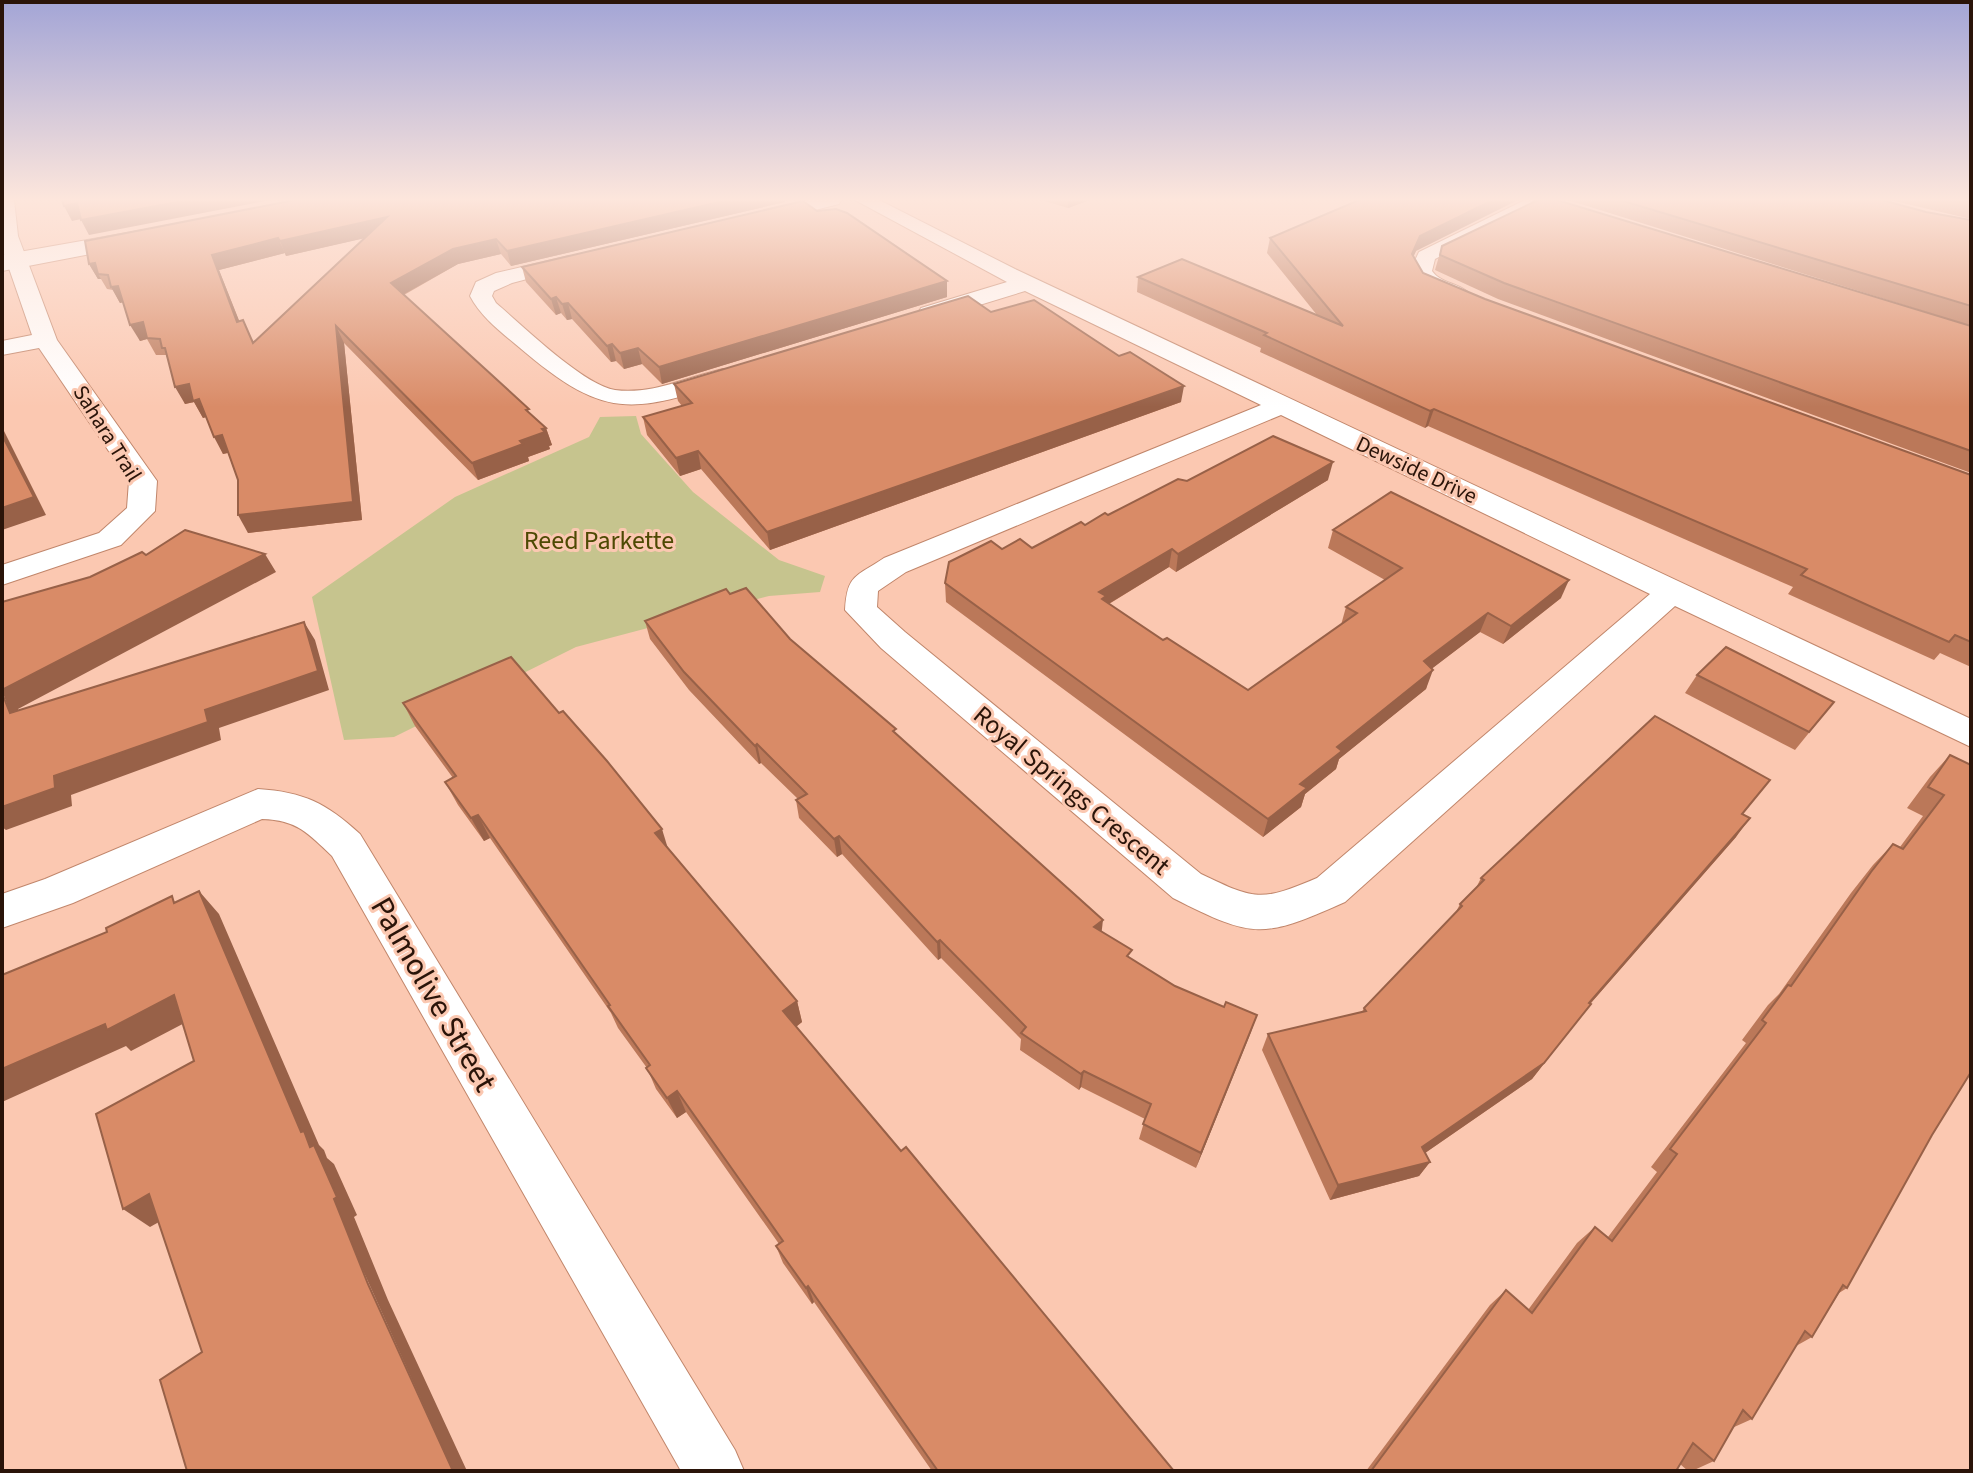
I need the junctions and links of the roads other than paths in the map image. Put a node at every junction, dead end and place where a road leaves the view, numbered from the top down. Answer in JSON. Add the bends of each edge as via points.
{"nodes":[{"id":1,"x":13,"y":269,"type":"edge"},
{"id":2,"x":542,"y":269,"type":"edge"},
{"id":3,"x":999,"y":269,"type":"edge"},
{"id":4,"x":1422,"y":269,"type":"edge"},
{"id":5,"x":1027,"y":283,"type":"junction"},
{"id":6,"x":1477,"y":302,"type":"edge"},
{"id":7,"x":908,"y":320,"type":"edge"},
{"id":8,"x":45,"y":340,"type":"junction"},
{"id":9,"x":2,"y":348,"type":"edge"},
{"id":10,"x":740,"y":371,"type":"edge"},
{"id":11,"x":1283,"y":405,"type":"junction"},
{"id":12,"x":2,"y":575,"type":"edge"},
{"id":13,"x":1672,"y":591,"type":"junction"},
{"id":14,"x":1971,"y":734,"type":"edge"},
{"id":15,"x":2,"y":911,"type":"edge"},
{"id":16,"x":714,"y":1471,"type":"edge"}],
"edges":[{"from":1,"to":8,"type":"street","name":"Sahara Trail"},
{"from":2,"to":10,"type":"street","via":[[504,278],[484,287],[481,296],[487,307],[587,389],[612,397],[664,394]]},
{"from":3,"to":5,"type":"street","name":"Dewside Drive"},
{"from":4,"to":6,"type":"street","via":[[1429,282]]},
{"from":5,"to":7,"type":"street"},
{"from":5,"to":11,"type":"street","name":"Dewside Drive"},
{"from":8,"to":9,"type":"street"},
{"from":8,"to":12,"type":"street","name":"Sahara Trail","via":[[143,481],[141,511],[110,539]]},
{"from":11,"to":13,"type":"street","name":"Dewside Drive"},
{"from":11,"to":13,"type":"street","name":"Royal Springs Crescent","via":[[895,565],[862,587],[861,610],[893,640],[1187,886],[1239,912],[1281,912],[1331,890]]},
{"from":13,"to":14,"type":"street","name":"Dewside Drive"},
{"from":15,"to":16,"type":"street","name":"Palmolive Street","via":[[258,804],[293,804],[321,822],[346,845]]}]}
